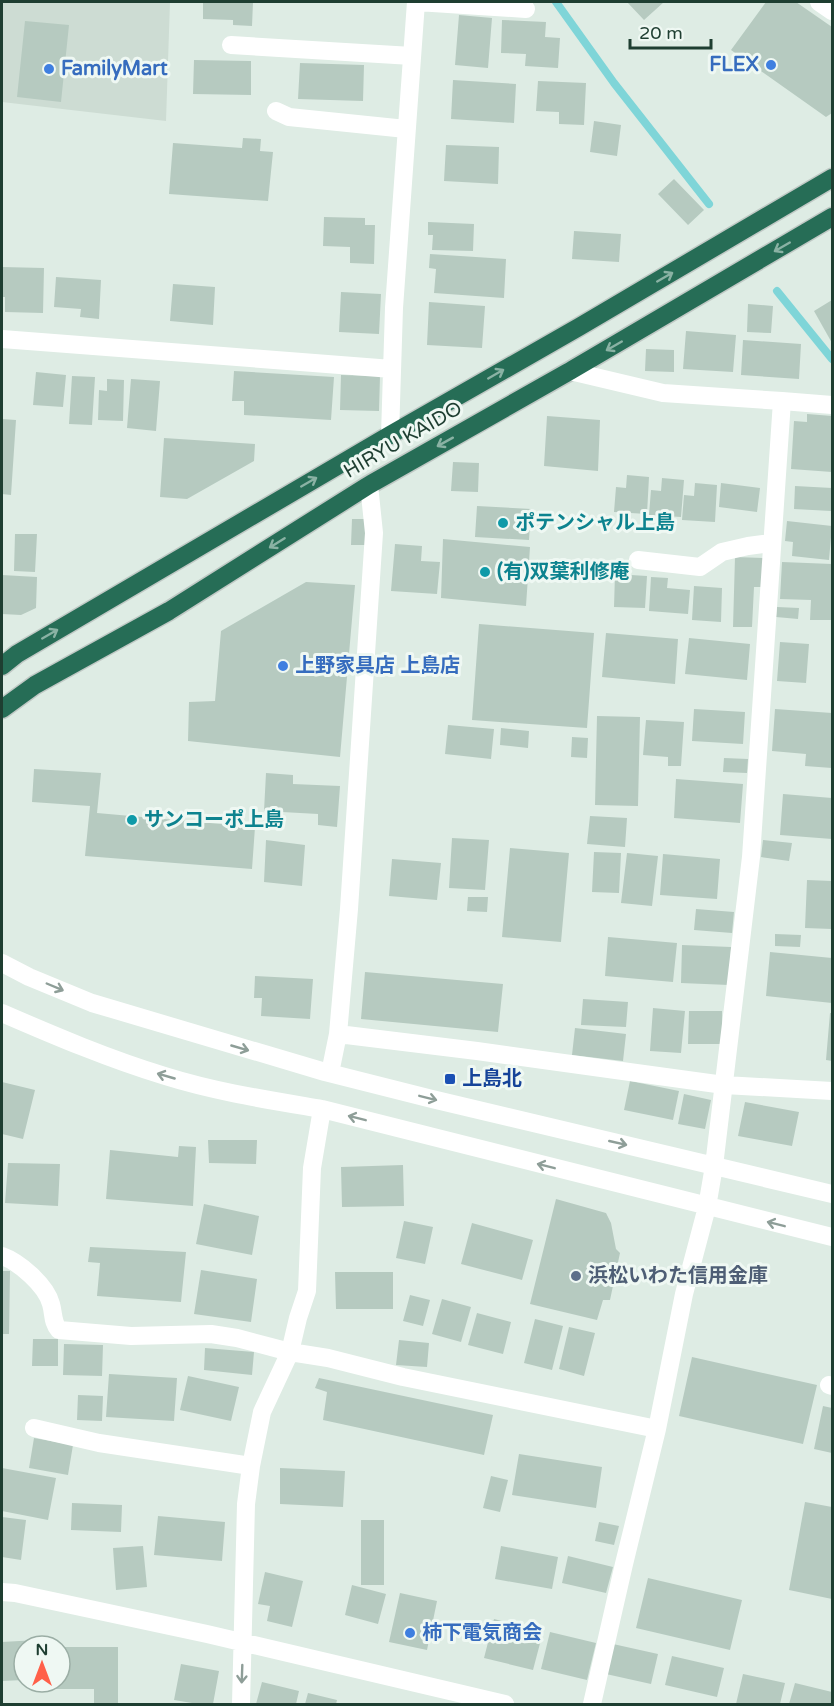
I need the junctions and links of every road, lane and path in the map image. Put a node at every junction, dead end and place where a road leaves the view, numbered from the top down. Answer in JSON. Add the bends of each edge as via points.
{"nodes":[{"id":1,"x":417,"y":2,"type":"edge"},
{"id":2,"x":819,"y":2,"type":"edge"},
{"id":3,"x":526,"y":9,"type":"dead end"},
{"id":4,"x":832,"y":11,"type":"edge"},
{"id":5,"x":231,"y":45,"type":"dead end"},
{"id":6,"x":412,"y":56,"type":"junction"},
{"id":7,"x":276,"y":111,"type":"dead end"},
{"id":8,"x":406,"y":129,"type":"junction"},
{"id":9,"x":832,"y":178,"type":"edge"},
{"id":10,"x":832,"y":217,"type":"edge"},
{"id":11,"x":2,"y":339,"type":"edge"},
{"id":12,"x":392,"y":369,"type":"junction"},
{"id":13,"x":570,"y":371,"type":"junction"},
{"id":14,"x":782,"y":400,"type":"junction"},
{"id":15,"x":832,"y":405,"type":"edge"},
{"id":16,"x":390,"y":435,"type":"junction"},
{"id":17,"x":369,"y":485,"type":"junction"},
{"id":18,"x":771,"y":543,"type":"junction"},
{"id":19,"x":638,"y":560,"type":"dead end"},
{"id":20,"x":2,"y":666,"type":"edge"},
{"id":21,"x":2,"y":709,"type":"edge"},
{"id":22,"x":2,"y":963,"type":"edge"},
{"id":23,"x":2,"y":1013,"type":"edge"},
{"id":24,"x":338,"y":1034,"type":"junction"},
{"id":25,"x":330,"y":1073,"type":"junction"},
{"id":26,"x":724,"y":1085,"type":"junction"},
{"id":27,"x":832,"y":1091,"type":"edge"},
{"id":28,"x":322,"y":1109,"type":"junction"},
{"id":29,"x":714,"y":1166,"type":"junction"},
{"id":30,"x":832,"y":1194,"type":"edge"},
{"id":31,"x":707,"y":1207,"type":"junction"},
{"id":32,"x":832,"y":1237,"type":"edge"},
{"id":33,"x":2,"y":1256,"type":"edge"},
{"id":34,"x":290,"y":1352,"type":"junction"},
{"id":35,"x":34,"y":1428,"type":"dead end"},
{"id":36,"x":657,"y":1429,"type":"junction"},
{"id":37,"x":251,"y":1466,"type":"junction"},
{"id":38,"x":2,"y":1592,"type":"edge"},
{"id":39,"x":243,"y":1644,"type":"junction"},
{"id":40,"x":241,"y":1704,"type":"edge"},
{"id":41,"x":505,"y":1704,"type":"edge"},
{"id":42,"x":592,"y":1704,"type":"edge"}],
"edges":[{"from":1,"to":3,"type":"street"},
{"from":1,"to":6,"type":"street"},
{"from":2,"to":4,"type":"street"},
{"from":5,"to":6,"type":"street"},
{"from":6,"to":8,"type":"street"},
{"from":7,"to":8,"type":"street","via":[[289,117]]},
{"from":8,"to":12,"type":"street"},
{"from":16,"to":9,"type":"highway","name":"HIRYU KAIDO","one_way":true},
{"from":10,"to":13,"type":"highway","name":"HIRYU KAIDO","one_way":true},
{"from":11,"to":12,"type":"street"},
{"from":12,"to":16,"type":"street"},
{"from":13,"to":14,"type":"street","via":[[663,393]]},
{"from":13,"to":17,"type":"highway","name":"HIRYU KAIDO","one_way":true},
{"from":14,"to":15,"type":"street"},
{"from":14,"to":18,"type":"street"},
{"from":20,"to":16,"type":"highway","name":"HIRYU KAIDO","one_way":true},
{"from":17,"to":21,"type":"highway","name":"HIRYU KAIDO","one_way":true,"via":[[169,611],[35,685]]},
{"from":17,"to":24,"type":"street","via":[[374,533]]},
{"from":18,"to":19,"type":"street","via":[[722,552],[700,567]]},
{"from":18,"to":26,"type":"street","via":[[751,857]]},
{"from":22,"to":25,"type":"street","one_way":true,"via":[[92,1003]]},
{"from":28,"to":23,"type":"street","one_way":true,"via":[[254,1098],[165,1076]]},
{"from":24,"to":25,"type":"street"},
{"from":24,"to":26,"type":"street"},
{"from":25,"to":29,"type":"street","one_way":true},
{"from":26,"to":27,"type":"street"},
{"from":26,"to":29,"type":"street"},
{"from":31,"to":28,"type":"street","one_way":true},
{"from":28,"to":34,"type":"street","via":[[312,1168],[307,1291]]},
{"from":29,"to":30,"type":"street"},
{"from":29,"to":31,"type":"street"},
{"from":32,"to":31,"type":"street","one_way":true},
{"from":31,"to":36,"type":"street","via":[[684,1294]]},
{"from":33,"to":34,"type":"street","via":[[41,1286],[51,1302],[54,1324],[59,1330],[131,1336],[211,1334]]},
{"from":34,"to":36,"type":"street"},
{"from":34,"to":37,"type":"street","via":[[262,1413]]},
{"from":35,"to":37,"type":"street","via":[[99,1443]]},
{"from":36,"to":42,"type":"street"},
{"from":37,"to":39,"type":"street","via":[[246,1504]]},
{"from":38,"to":39,"type":"street"},
{"from":39,"to":40,"type":"street","one_way":true},
{"from":39,"to":41,"type":"street"}]}
